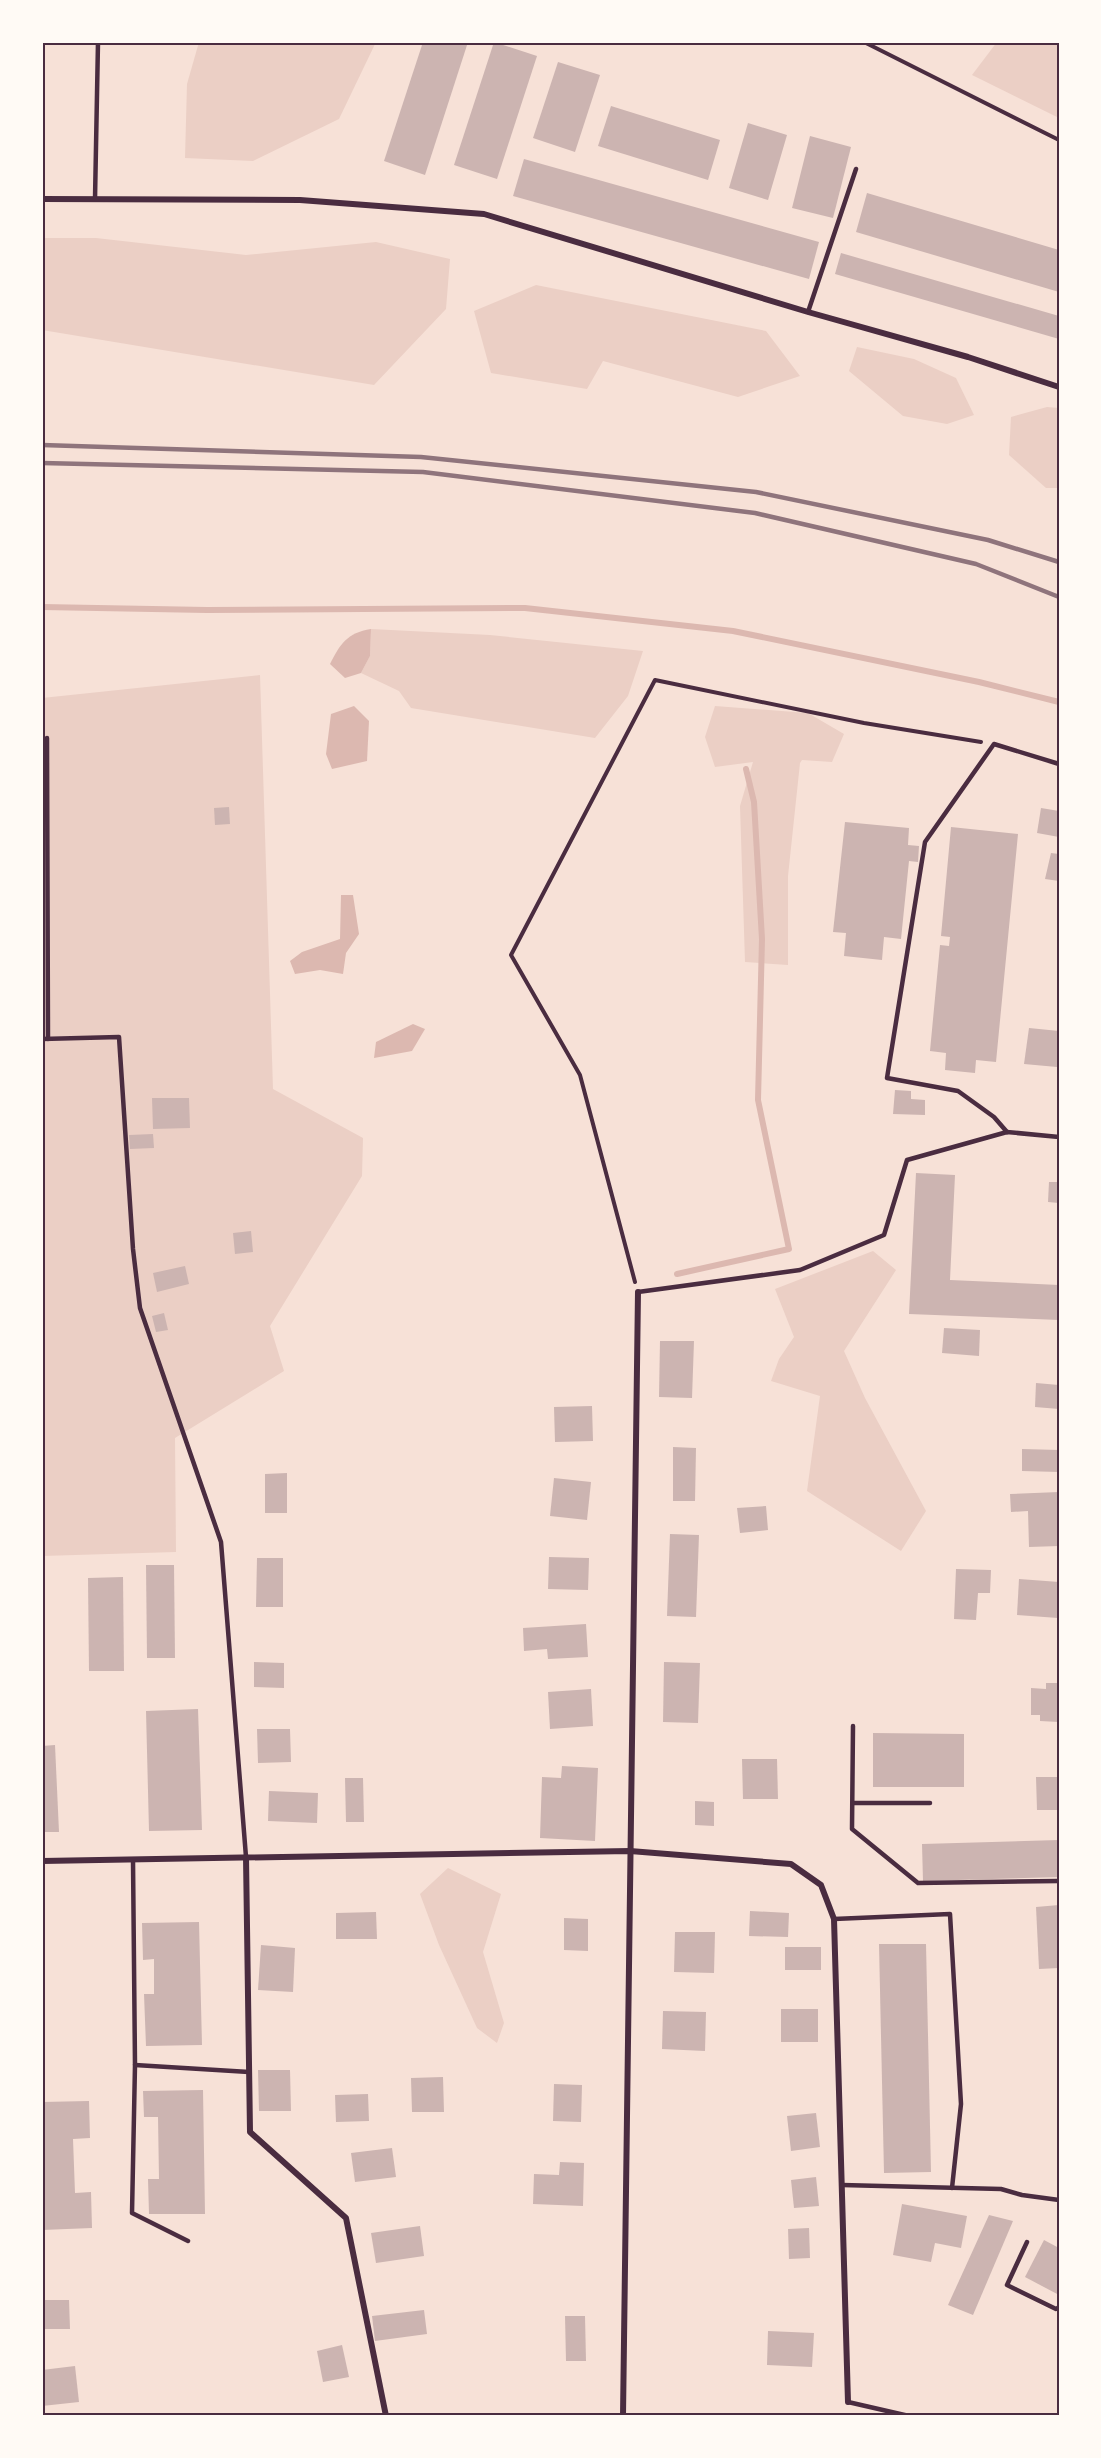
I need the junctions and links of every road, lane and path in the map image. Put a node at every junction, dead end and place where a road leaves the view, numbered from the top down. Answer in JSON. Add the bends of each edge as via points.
{"nodes":[{"id":1,"x":98,"y":42,"type":"edge"},
{"id":2,"x":864,"y":42,"type":"edge"},
{"id":3,"x":1059,"y":140,"type":"edge"},
{"id":4,"x":855,"y":169,"type":"dead end"},
{"id":5,"x":42,"y":199,"type":"edge"},
{"id":6,"x":96,"y":199,"type":"junction"},
{"id":7,"x":808,"y":312,"type":"junction"},
{"id":8,"x":1059,"y":387,"type":"edge"},
{"id":9,"x":47,"y":738,"type":"dead end"},
{"id":10,"x":994,"y":744,"type":"junction"},
{"id":11,"x":1059,"y":764,"type":"edge"},
{"id":12,"x":42,"y":1039,"type":"edge"},
{"id":13,"x":48,"y":1039,"type":"junction"},
{"id":14,"x":1007,"y":1132,"type":"junction"},
{"id":15,"x":1059,"y":1137,"type":"edge"},
{"id":16,"x":638,"y":1292,"type":"junction"},
{"id":17,"x":853,"y":1726,"type":"dead end"},
{"id":18,"x":853,"y":1803,"type":"junction"},
{"id":19,"x":930,"y":1803,"type":"dead end"},
{"id":20,"x":630,"y":1851,"type":"junction"},
{"id":21,"x":246,"y":1857,"type":"junction"},
{"id":22,"x":133,"y":1860,"type":"junction"},
{"id":23,"x":42,"y":1862,"type":"edge"},
{"id":24,"x":1059,"y":1881,"type":"edge"},
{"id":25,"x":834,"y":1918,"type":"junction"},
{"id":26,"x":135,"y":2065,"type":"junction"},
{"id":27,"x":249,"y":2072,"type":"junction"},
{"id":28,"x":842,"y":2186,"type":"junction"},
{"id":29,"x":952,"y":2188,"type":"junction"},
{"id":30,"x":1059,"y":2200,"type":"edge"},
{"id":31,"x":188,"y":2241,"type":"dead end"},
{"id":32,"x":1028,"y":2242,"type":"dead end"},
{"id":33,"x":1059,"y":2307,"type":"edge"},
{"id":34,"x":848,"y":2402,"type":"joint"},
{"id":35,"x":386,"y":2416,"type":"edge"},
{"id":36,"x":623,"y":2416,"type":"edge"},
{"id":37,"x":909,"y":2416,"type":"edge"}],
"edges":[{"from":1,"to":6,"type":"lane"},
{"from":2,"to":3,"type":"path"},
{"from":4,"to":7,"type":"lane"},
{"from":5,"to":6,"type":"street"},
{"from":6,"to":7,"type":"street","via":[[300,200],[483,214]]},
{"from":7,"to":8,"type":"street"},
{"from":9,"to":13,"type":"lane"},
{"from":10,"to":11,"type":"lane"},
{"from":10,"to":14,"type":"lane","via":[[925,842],[887,1077],[958,1091],[994,1117]]},
{"from":10,"to":16,"type":"path","via":[[864,723],[655,680],[511,955],[580,1075]]},
{"from":12,"to":13,"type":"lane"},
{"from":13,"to":21,"type":"lane","via":[[119,1037],[140,1308],[221,1542]]},
{"from":14,"to":15,"type":"lane"},
{"from":14,"to":16,"type":"lane","via":[[907,1160],[884,1235],[800,1270]]},
{"from":16,"to":20,"type":"street"},
{"from":17,"to":18,"type":"lane"},
{"from":18,"to":19,"type":"lane"},
{"from":18,"to":24,"type":"lane","via":[[852,1829],[918,1884]]},
{"from":20,"to":21,"type":"street"},
{"from":20,"to":25,"type":"street","via":[[791,1864],[821,1885]]},
{"from":20,"to":36,"type":"street"},
{"from":21,"to":22,"type":"street"},
{"from":21,"to":27,"type":"street"},
{"from":22,"to":23,"type":"street"},
{"from":22,"to":26,"type":"lane"},
{"from":25,"to":28,"type":"street"},
{"from":25,"to":29,"type":"lane","via":[[950,1914],[961,2104]]},
{"from":26,"to":27,"type":"lane"},
{"from":26,"to":31,"type":"lane","via":[[132,2213]]},
{"from":27,"to":35,"type":"street","via":[[250,2132],[346,2218]]},
{"from":28,"to":29,"type":"lane"},
{"from":28,"to":34,"type":"street"},
{"from":29,"to":30,"type":"lane","via":[[1001,2189]]},
{"from":32,"to":33,"type":"lane","via":[[1007,2285],[1056,2309]]},
{"from":34,"to":37,"type":"lane"}]}
